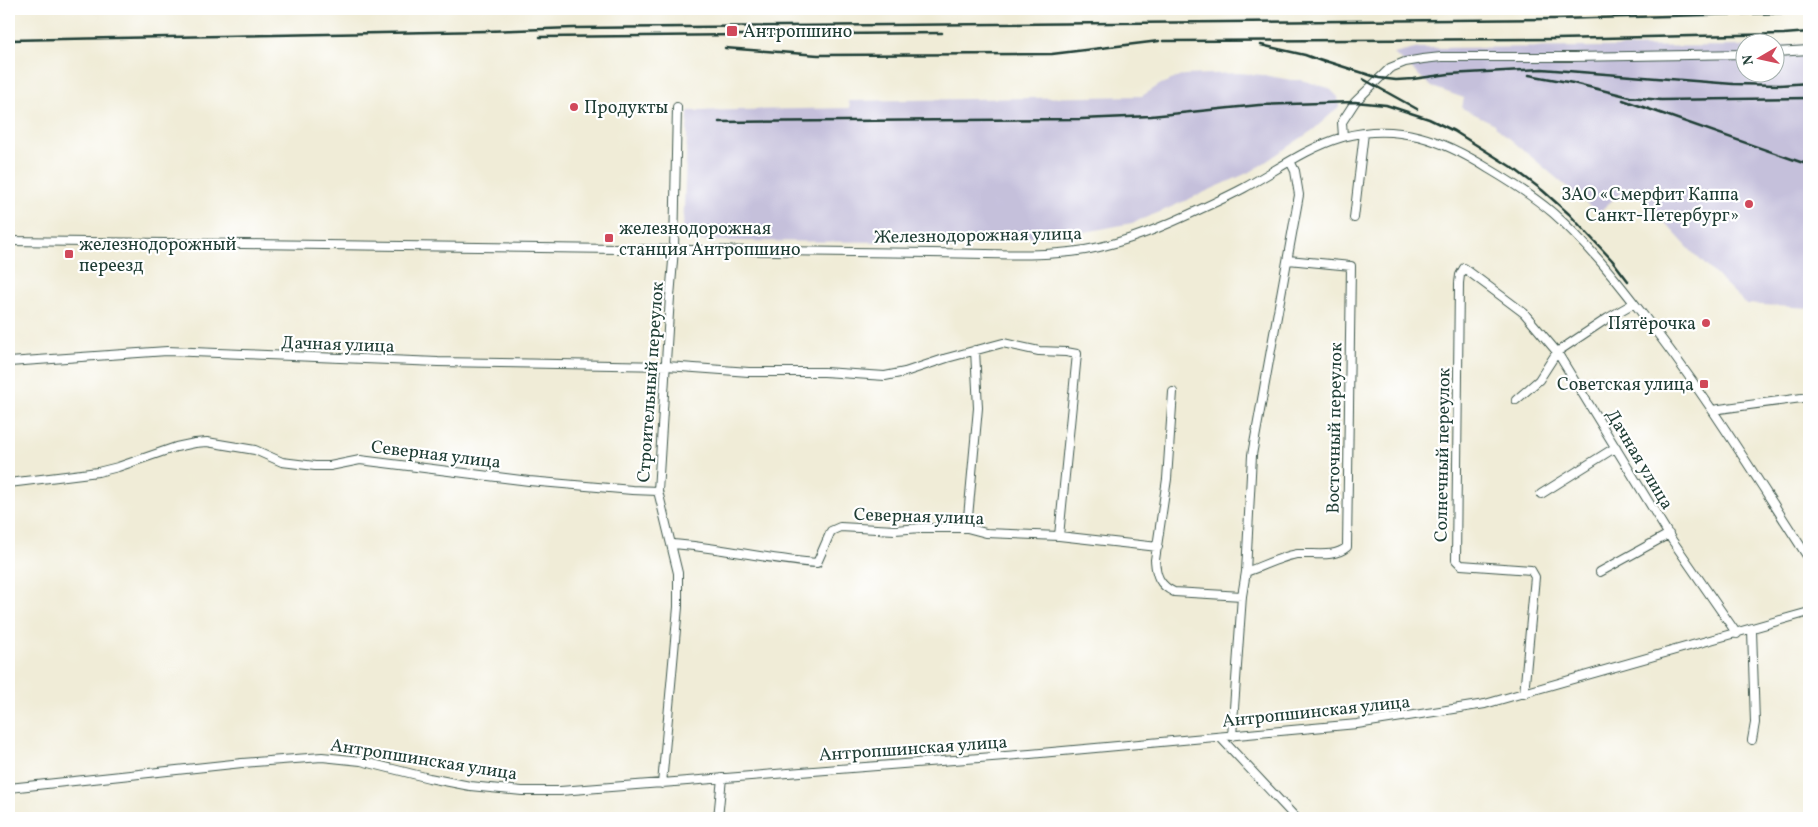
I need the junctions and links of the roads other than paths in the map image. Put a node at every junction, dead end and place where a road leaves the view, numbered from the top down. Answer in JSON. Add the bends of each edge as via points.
{"nodes":[{"id":1,"x":1809,"y":50,"type":"edge"},
{"id":2,"x":1786,"y":51,"type":"edge"},
{"id":3,"x":1736,"y":54,"type":"edge"},
{"id":4,"x":676,"y":107,"type":"dead end"},
{"id":5,"x":1364,"y":133,"type":"junction"},
{"id":6,"x":1343,"y":137,"type":"junction"},
{"id":7,"x":1290,"y":161,"type":"junction"},
{"id":8,"x":1354,"y":218,"type":"dead end"},
{"id":9,"x":9,"y":241,"type":"edge"},
{"id":10,"x":674,"y":249,"type":"junction"},
{"id":11,"x":1288,"y":260,"type":"junction"},
{"id":12,"x":1464,"y":268,"type":"joint"},
{"id":13,"x":1634,"y":303,"type":"junction"},
{"id":14,"x":975,"y":350,"type":"junction"},
{"id":15,"x":1557,"y":352,"type":"junction"},
{"id":16,"x":9,"y":362,"type":"edge"},
{"id":17,"x":667,"y":366,"type":"junction"},
{"id":18,"x":1173,"y":392,"type":"dead end"},
{"id":19,"x":1809,"y":397,"type":"edge"},
{"id":20,"x":1516,"y":400,"type":"dead end"},
{"id":21,"x":1712,"y":410,"type":"junction"},
{"id":22,"x":1616,"y":447,"type":"junction"},
{"id":23,"x":9,"y":483,"type":"edge"},
{"id":24,"x":658,"y":490,"type":"junction"},
{"id":25,"x":1541,"y":494,"type":"dead end"},
{"id":26,"x":967,"y":528,"type":"junction"},
{"id":27,"x":1669,"y":534,"type":"junction"},
{"id":28,"x":1059,"y":536,"type":"junction"},
{"id":29,"x":672,"y":544,"type":"junction"},
{"id":30,"x":1158,"y":547,"type":"junction"},
{"id":31,"x":1809,"y":559,"type":"edge"},
{"id":32,"x":1246,"y":572,"type":"junction"},
{"id":33,"x":1600,"y":572,"type":"dead end"},
{"id":34,"x":1242,"y":596,"type":"junction"},
{"id":35,"x":1809,"y":612,"type":"edge"},
{"id":36,"x":1752,"y":630,"type":"junction"},
{"id":37,"x":1736,"y":634,"type":"junction"},
{"id":38,"x":1524,"y":694,"type":"junction"},
{"id":39,"x":1232,"y":736,"type":"junction"},
{"id":40,"x":1220,"y":737,"type":"junction"},
{"id":41,"x":1752,"y":740,"type":"dead end"},
{"id":42,"x":722,"y":778,"type":"junction"},
{"id":43,"x":662,"y":784,"type":"junction"},
{"id":44,"x":9,"y":788,"type":"edge"},
{"id":45,"x":718,"y":818,"type":"edge"},
{"id":46,"x":1296,"y":818,"type":"edge"}],
"edges":[{"from":1,"to":2,"type":"street"},
{"from":3,"to":6,"type":"street","via":[[1441,56],[1414,60],[1390,68],[1355,102],[1342,122]]},
{"from":4,"to":10,"type":"street","name":"Строительный переулок"},
{"from":5,"to":6,"type":"street","name":"Железнодорожная улица"},
{"from":5,"to":8,"type":"street"},
{"from":5,"to":13,"type":"street","name":"Железнодорожная улица","via":[[1399,132],[1431,140],[1461,152],[1502,177],[1552,212],[1573,232],[1610,271]]},
{"from":6,"to":7,"type":"street","name":"Железнодорожная улица","via":[[1306,151]]},
{"from":7,"to":10,"type":"street","name":"Железнодорожная улица","via":[[1202,209],[1122,242],[1084,250],[940,253]]},
{"from":7,"to":11,"type":"street","via":[[1299,195]]},
{"from":9,"to":10,"type":"street","name":"Железнодорожная улица"},
{"from":10,"to":17,"type":"street","name":"Строительный переулок"},
{"from":11,"to":32,"type":"street","via":[[1252,455]]},
{"from":11,"to":32,"type":"street","name":"Восточный переулок","via":[[1351,266],[1347,547],[1331,554],[1296,554]]},
{"from":12,"to":15,"type":"street","name":"Дачная улица","via":[[1524,313]]},
{"from":12,"to":38,"type":"street","name":"Солнечный переулок","via":[[1459,283],[1456,560],[1461,565],[1531,570],[1535,577]]},
{"from":13,"to":15,"type":"street"},
{"from":13,"to":21,"type":"street","name":"Железнодорожная улица"},
{"from":14,"to":17,"type":"street","name":"Дачная улица","via":[[885,376]]},
{"from":14,"to":26,"type":"street","via":[[978,408]]},
{"from":14,"to":28,"type":"street","via":[[1004,342],[1039,351],[1077,354]]},
{"from":15,"to":20,"type":"street","via":[[1538,380]]},
{"from":15,"to":22,"type":"street","name":"Дачная улица"},
{"from":16,"to":17,"type":"street","name":"Дачная улица","via":[[167,351],[438,362]]},
{"from":17,"to":24,"type":"street","name":"Строительный переулок"},
{"from":18,"to":30,"type":"street"},
{"from":19,"to":21,"type":"street"},
{"from":21,"to":31,"type":"street","name":"Железнодорожная улица"},
{"from":22,"to":25,"type":"street"},
{"from":22,"to":27,"type":"street","name":"Дачная улица"},
{"from":23,"to":24,"type":"street","name":"Северная улица","via":[[98,472],[176,447],[208,442],[256,450],[282,462],[315,466],[360,460],[529,481]]},
{"from":24,"to":29,"type":"street","name":"Строительный переулок"},
{"from":26,"to":28,"type":"street","name":"Северная улица","via":[[986,533]]},
{"from":26,"to":29,"type":"street","name":"Северная улица","via":[[895,530],[840,527],[831,531],[818,563]]},
{"from":27,"to":33,"type":"street"},
{"from":27,"to":37,"type":"street","name":"Дачная улица"},
{"from":28,"to":30,"type":"street","name":"Северная улица"},
{"from":29,"to":43,"type":"street","name":"Строительный переулок","via":[[678,573],[678,607]]},
{"from":30,"to":34,"type":"street","via":[[1156,572],[1165,588],[1174,592]]},
{"from":32,"to":34,"type":"street"},
{"from":34,"to":39,"type":"street"},
{"from":35,"to":36,"type":"street","name":"Антропшинская улица"},
{"from":36,"to":37,"type":"street","name":"Антропшинская улица"},
{"from":36,"to":41,"type":"street","via":[[1755,723]]},
{"from":37,"to":38,"type":"street","name":"Антропшинская улица"},
{"from":38,"to":39,"type":"street","name":"Антропшинская улица","via":[[1486,704],[1366,722]]},
{"from":39,"to":40,"type":"street","name":"Антропшинская улица"},
{"from":40,"to":42,"type":"street","name":"Антропшинская улица"},
{"from":40,"to":46,"type":"street"},
{"from":42,"to":43,"type":"street","name":"Антропшинская улица"},
{"from":42,"to":45,"type":"street"},
{"from":43,"to":44,"type":"street","name":"Антропшинская улица","via":[[522,791],[470,786],[361,761],[322,757]]}]}
